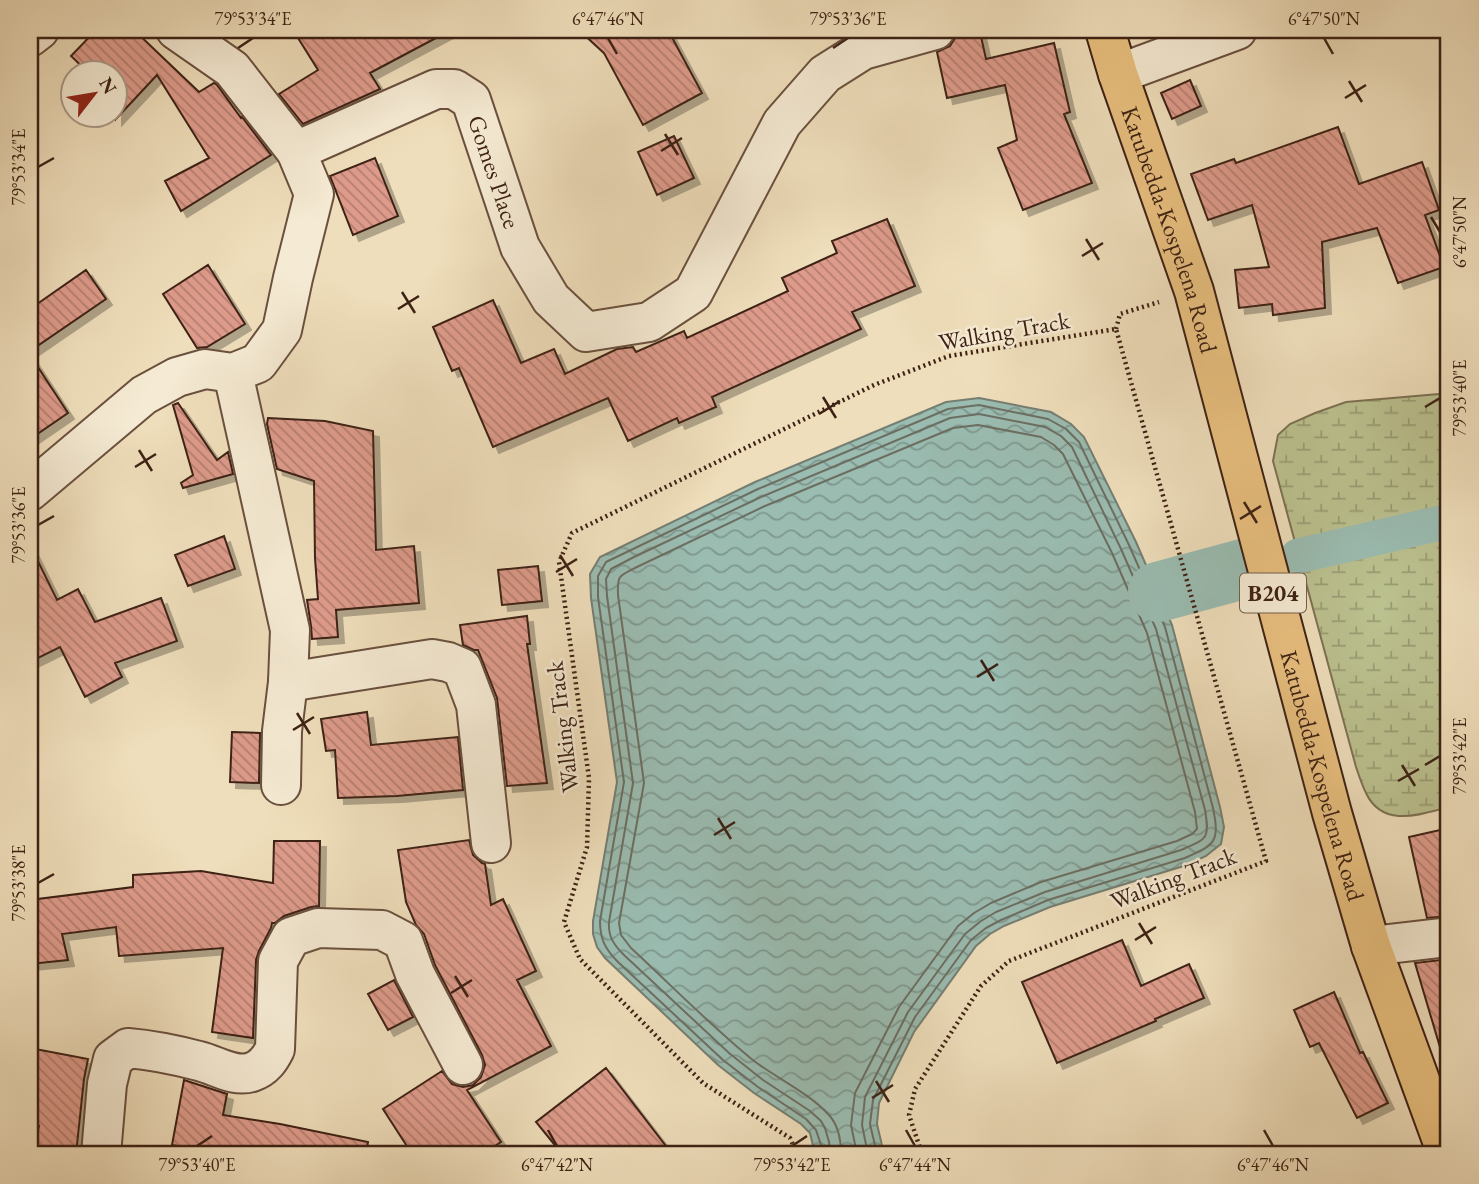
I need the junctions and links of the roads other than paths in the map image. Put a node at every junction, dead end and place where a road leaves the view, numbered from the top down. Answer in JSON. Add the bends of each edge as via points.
{"nodes":[{"id":1,"x":38,"y":30,"type":"edge"},
{"id":2,"x":176,"y":30,"type":"edge"},
{"id":3,"x":935,"y":30,"type":"edge"},
{"id":4,"x":1105,"y":30,"type":"edge"},
{"id":5,"x":1237,"y":30,"type":"edge"},
{"id":6,"x":30,"y":37,"type":"edge"},
{"id":7,"x":1118,"y":74,"type":"junction"},
{"id":8,"x":296,"y":152,"type":"junction"},
{"id":9,"x":233,"y":373,"type":"junction"},
{"id":10,"x":30,"y":491,"type":"edge"},
{"id":11,"x":288,"y":682,"type":"junction"},
{"id":12,"x":281,"y":785,"type":"dead end"},
{"id":13,"x":491,"y":843,"type":"dead end"},
{"id":14,"x":1449,"y":937,"type":"edge"},
{"id":15,"x":1371,"y":946,"type":"junction"},
{"id":16,"x":463,"y":1065,"type":"dead end"},
{"id":17,"x":101,"y":1154,"type":"edge"},
{"id":18,"x":1447,"y":1154,"type":"edge"}],
"edges":[{"from":1,"to":6,"type":"street"},
{"from":2,"to":8,"type":"street","via":[[232,69]]},
{"from":3,"to":8,"type":"street","name":"Gomes Place","via":[[863,50],[825,74],[782,123],[693,293],[649,322],[586,332],[551,299],[520,247],[471,100],[454,89],[436,89]]},
{"from":4,"to":7,"type":"main road","name":"Katubedda-Kospelena Road","number":"B204"},
{"from":5,"to":7,"type":"street"},
{"from":7,"to":15,"type":"main road","name":"Katubedda-Kospelena Road","number":"B204","via":[[1194,291]]},
{"from":8,"to":9,"type":"street","via":[[313,194],[282,330],[258,363]]},
{"from":9,"to":10,"type":"street","via":[[205,369],[177,377],[144,395]]},
{"from":9,"to":11,"type":"street","via":[[290,629]]},
{"from":11,"to":12,"type":"street"},
{"from":11,"to":13,"type":"street","via":[[432,659],[462,668],[476,705]]},
{"from":14,"to":15,"type":"street"},
{"from":15,"to":18,"type":"main road","name":"Katubedda-Kospelena Road","number":"B204"},
{"from":16,"to":17,"type":"street","via":[[415,974],[403,941],[382,930],[318,928],[291,937],[278,961],[275,1049],[261,1067],[235,1073],[200,1061],[128,1048],[113,1059]]}]}
